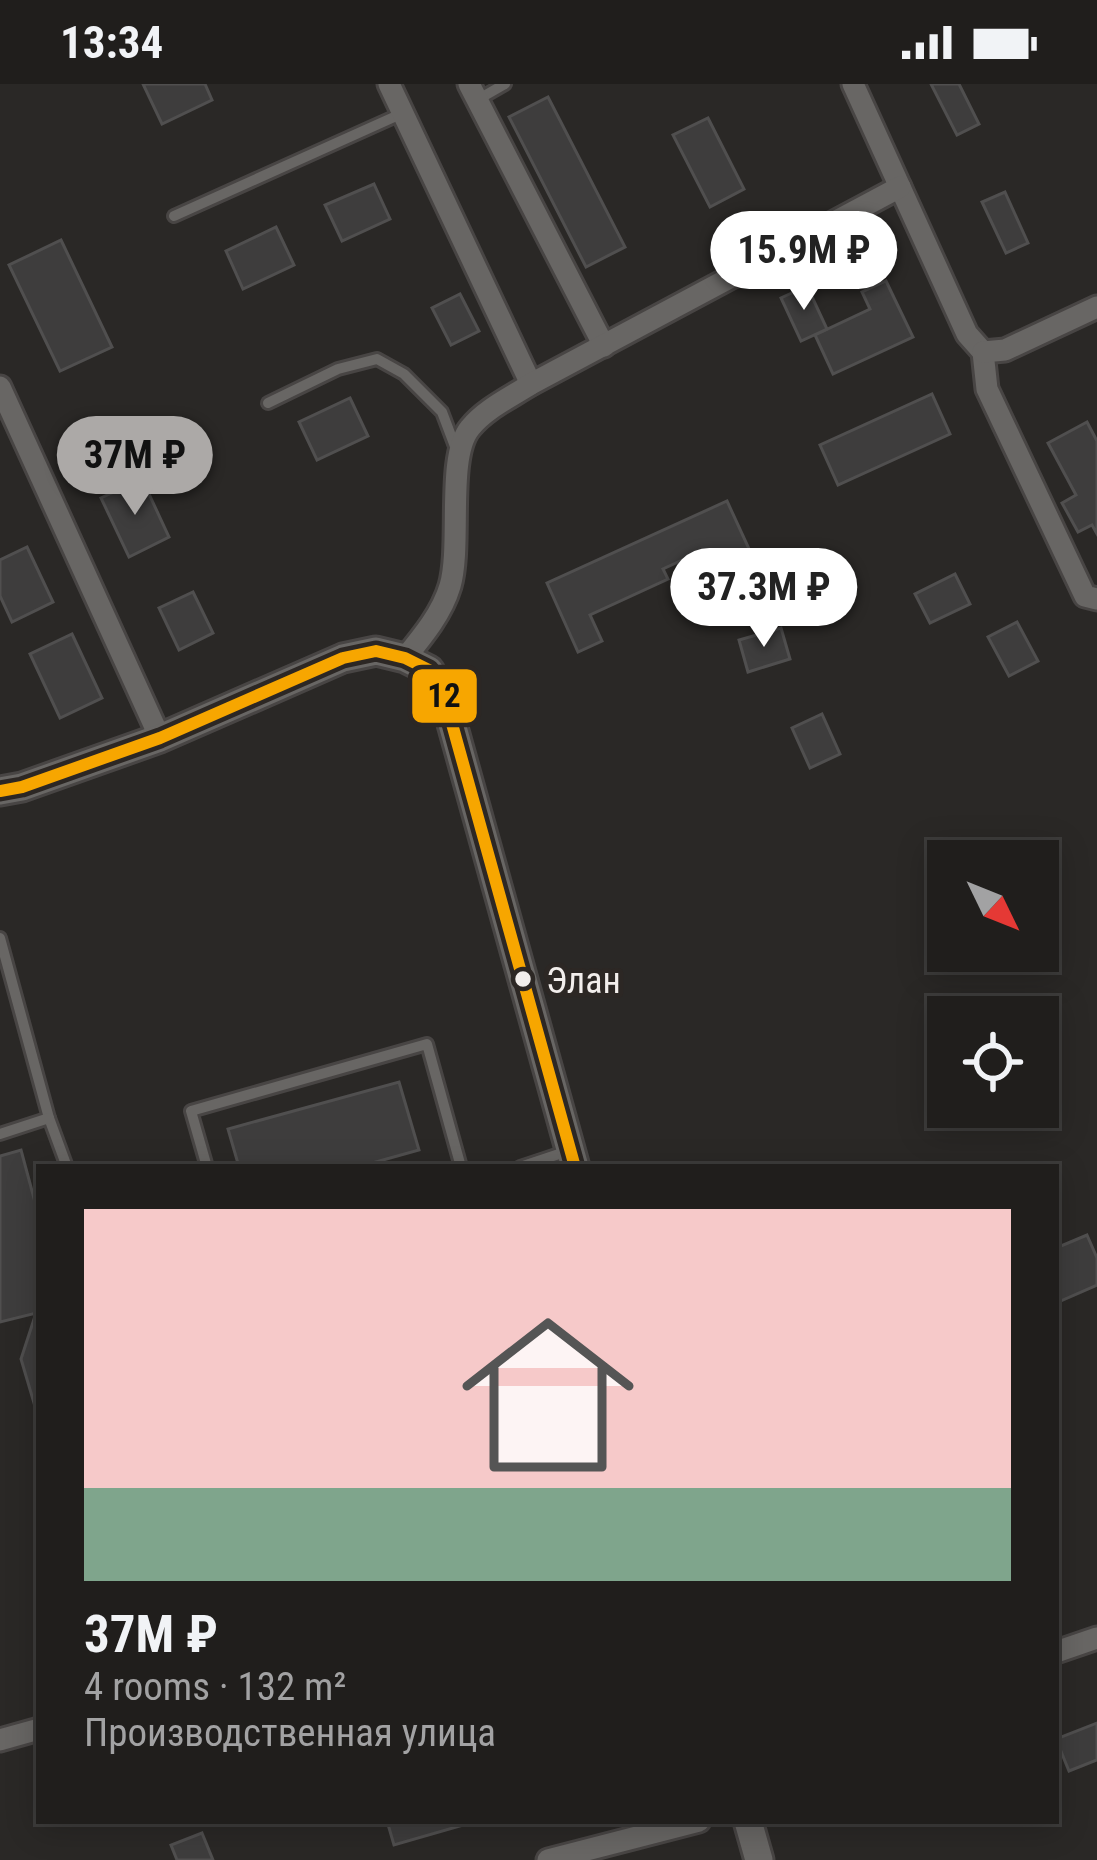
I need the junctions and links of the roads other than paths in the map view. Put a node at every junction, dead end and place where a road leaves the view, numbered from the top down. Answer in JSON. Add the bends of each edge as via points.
{"nodes":[{"id":1,"x":389,"y":84,"type":"edge"},
{"id":2,"x":505,"y":84,"type":"edge"},
{"id":3,"x":853,"y":84,"type":"edge"},
{"id":4,"x":473,"y":92,"type":"edge"},
{"id":5,"x":403,"y":112,"type":"junction"},
{"id":6,"x":900,"y":187,"type":"junction"},
{"id":7,"x":174,"y":215,"type":"dead end"},
{"id":8,"x":1097,"y":307,"type":"edge"},
{"id":9,"x":604,"y":346,"type":"junction"},
{"id":10,"x":983,"y":352,"type":"junction"},
{"id":11,"x":531,"y":384,"type":"junction"},
{"id":12,"x":0,"y":387,"type":"edge"},
{"id":13,"x":268,"y":403,"type":"dead end"},
{"id":14,"x":457,"y":452,"type":"junction"},
{"id":15,"x":1097,"y":598,"type":"edge"},
{"id":16,"x":405,"y":658,"type":"junction"},
{"id":17,"x":160,"y":738,"type":"junction"},
{"id":18,"x":0,"y":791,"type":"edge"},
{"id":19,"x":0,"y":938,"type":"edge"},
{"id":20,"x":50,"y":1118,"type":"junction"},
{"id":21,"x":0,"y":1134,"type":"edge"},
{"id":22,"x":573,"y":1159,"type":"edge"},
{"id":23,"x":66,"y":1164,"type":"edge"},
{"id":24,"x":205,"y":1164,"type":"edge"},
{"id":25,"x":460,"y":1164,"type":"edge"},
{"id":26,"x":540,"y":1164,"type":"edge"},
{"id":27,"x":1097,"y":1638,"type":"edge"},
{"id":28,"x":1059,"y":1651,"type":"edge"},
{"id":29,"x":36,"y":1731,"type":"edge"},
{"id":30,"x":0,"y":1741,"type":"edge"},
{"id":31,"x":687,"y":1824,"type":"edge"},
{"id":32,"x":749,"y":1824,"type":"edge"},
{"id":33,"x":548,"y":1860,"type":"edge"},
{"id":34,"x":758,"y":1860,"type":"edge"}],
"edges":[{"from":1,"to":5,"type":"street"},
{"from":2,"to":4,"type":"lane"},
{"from":3,"to":6,"type":"street"},
{"from":4,"to":9,"type":"street"},
{"from":5,"to":7,"type":"lane"},
{"from":5,"to":11,"type":"street"},
{"from":6,"to":9,"type":"street"},
{"from":6,"to":10,"type":"street","via":[[967,334]]},
{"from":8,"to":10,"type":"street","via":[[1005,350]]},
{"from":9,"to":11,"type":"street"},
{"from":10,"to":15,"type":"street","via":[[987,389],[1084,596]]},
{"from":11,"to":14,"type":"street","via":[[468,430]]},
{"from":12,"to":17,"type":"street"},
{"from":13,"to":14,"type":"lane","via":[[377,359],[442,412]]},
{"from":14,"to":16,"type":"street","via":[[450,586]]},
{"from":16,"to":17,"type":"street","via":[[376,651],[343,658]]},
{"from":16,"to":22,"type":"street","via":[[429,670],[444,695]]},
{"from":17,"to":18,"type":"street"},
{"from":19,"to":20,"type":"lane"},
{"from":20,"to":21,"type":"lane"},
{"from":20,"to":23,"type":"lane"},
{"from":22,"to":26,"type":"lane"},
{"from":24,"to":25,"type":"lane","via":[[191,1111],[428,1044]]},
{"from":27,"to":28,"type":"street"},
{"from":29,"to":30,"type":"street"},
{"from":31,"to":33,"type":"street"},
{"from":32,"to":34,"type":"street"}]}
